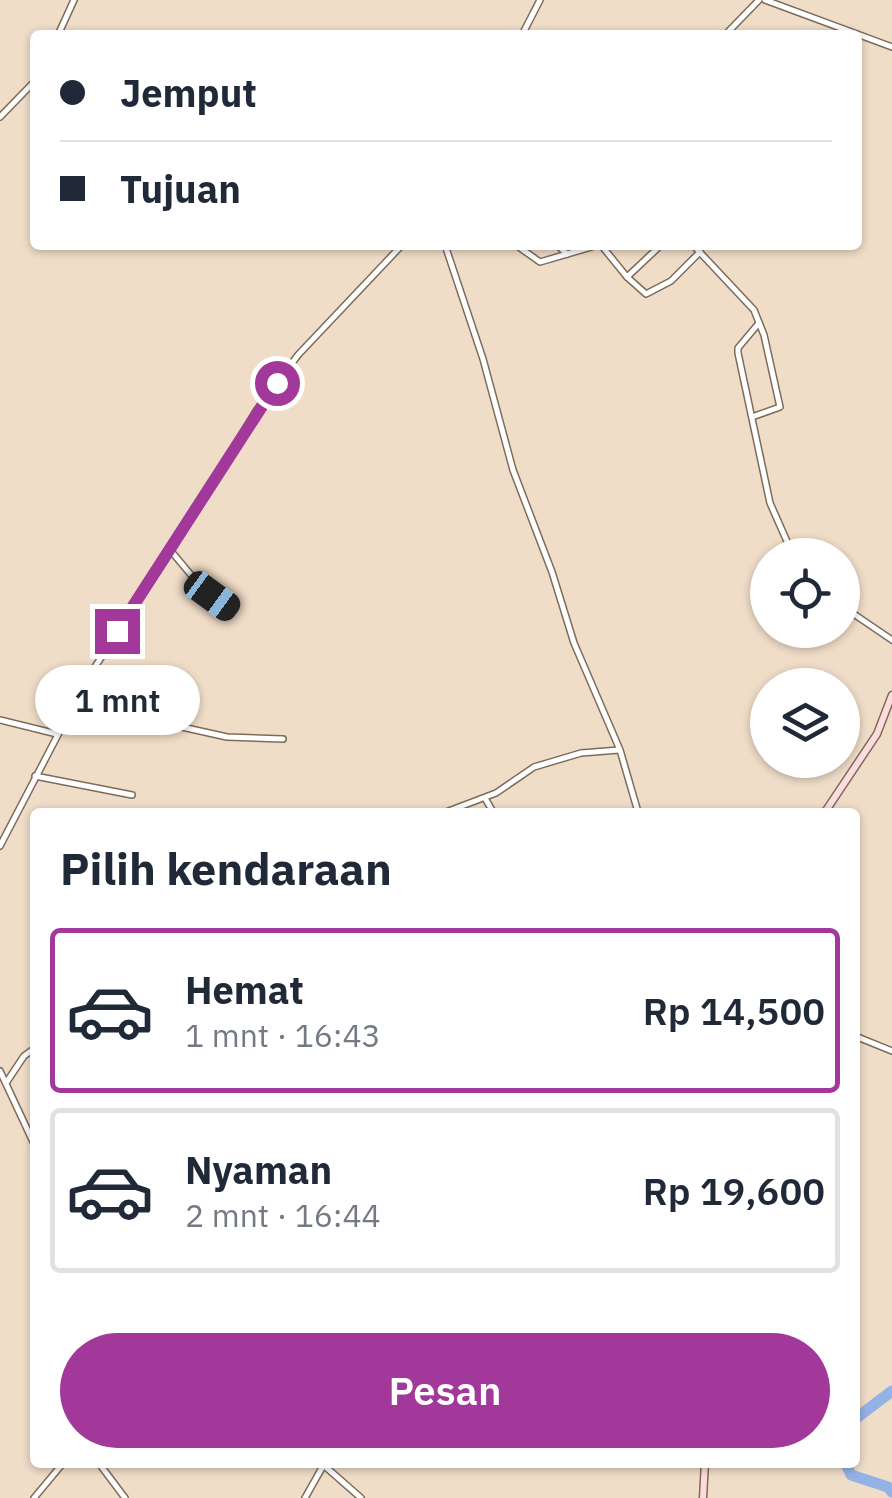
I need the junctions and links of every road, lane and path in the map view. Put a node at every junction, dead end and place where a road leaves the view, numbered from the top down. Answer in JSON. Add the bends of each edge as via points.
{"nodes":[{"id":1,"x":74,"y":0,"type":"edge"},
{"id":2,"x":540,"y":0,"type":"edge"},
{"id":3,"x":762,"y":0,"type":"edge"},
{"id":4,"x":60,"y":30,"type":"edge"},
{"id":5,"x":525,"y":30,"type":"edge"},
{"id":6,"x":731,"y":30,"type":"edge"},
{"id":7,"x":845,"y":30,"type":"edge"},
{"id":8,"x":862,"y":36,"type":"edge"},
{"id":9,"x":892,"y":47,"type":"edge"},
{"id":10,"x":30,"y":86,"type":"edge"},
{"id":11,"x":0,"y":117,"type":"edge"},
{"id":12,"x":397,"y":250,"type":"edge"},
{"id":13,"x":447,"y":250,"type":"edge"},
{"id":14,"x":522,"y":250,"type":"edge"},
{"id":15,"x":563,"y":250,"type":"edge"},
{"id":16,"x":582,"y":250,"type":"edge"},
{"id":17,"x":604,"y":250,"type":"edge"},
{"id":18,"x":657,"y":250,"type":"edge"},
{"id":19,"x":698,"y":250,"type":"edge"},
{"id":20,"x":700,"y":252,"type":"junction"},
{"id":21,"x":568,"y":254,"type":"junction"},
{"id":22,"x":627,"y":277,"type":"junction"},
{"id":23,"x":760,"y":323,"type":"junction"},
{"id":24,"x":752,"y":417,"type":"junction"},
{"id":25,"x":785,"y":538,"type":"edge"},
{"id":26,"x":171,"y":552,"type":"junction"},
{"id":27,"x":230,"y":610,"type":"dead end"},
{"id":28,"x":860,"y":618,"type":"edge"},
{"id":29,"x":892,"y":640,"type":"edge"},
{"id":30,"x":892,"y":695,"type":"edge"},
{"id":31,"x":74,"y":703,"type":"junction"},
{"id":32,"x":0,"y":720,"type":"edge"},
{"id":33,"x":57,"y":734,"type":"junction"},
{"id":34,"x":283,"y":739,"type":"dead end"},
{"id":35,"x":620,"y":750,"type":"junction"},
{"id":36,"x":36,"y":776,"type":"junction"},
{"id":37,"x":132,"y":796,"type":"dead end"},
{"id":38,"x":485,"y":798,"type":"junction"},
{"id":39,"x":457,"y":808,"type":"edge"},
{"id":40,"x":491,"y":808,"type":"edge"},
{"id":41,"x":637,"y":808,"type":"edge"},
{"id":42,"x":828,"y":808,"type":"edge"},
{"id":43,"x":0,"y":846,"type":"edge"},
{"id":44,"x":860,"y":1038,"type":"edge"},
{"id":45,"x":30,"y":1052,"type":"edge"},
{"id":46,"x":892,"y":1052,"type":"edge"},
{"id":47,"x":0,"y":1071,"type":"edge"},
{"id":48,"x":6,"y":1083,"type":"junction"},
{"id":49,"x":30,"y":1135,"type":"edge"},
{"id":50,"x":59,"y":1468,"type":"edge"},
{"id":51,"x":102,"y":1468,"type":"edge"},
{"id":52,"x":319,"y":1468,"type":"edge"},
{"id":53,"x":326,"y":1468,"type":"edge"},
{"id":54,"x":337,"y":1468,"type":"edge"},
{"id":55,"x":705,"y":1468,"type":"edge"},
{"id":56,"x":334,"y":1474,"type":"junction"},
{"id":57,"x":34,"y":1498,"type":"edge"},
{"id":58,"x":125,"y":1498,"type":"edge"},
{"id":59,"x":305,"y":1498,"type":"edge"},
{"id":60,"x":362,"y":1498,"type":"edge"},
{"id":61,"x":702,"y":1498,"type":"edge"}],
"edges":[{"from":1,"to":4,"type":"street"},
{"from":2,"to":5,"type":"street"},
{"from":3,"to":6,"type":"street"},
{"from":3,"to":7,"type":"street"},
{"from":8,"to":9,"type":"street"},
{"from":10,"to":11,"type":"street"},
{"from":12,"to":26,"type":"street","via":[[298,355]]},
{"from":13,"to":35,"type":"street","via":[[513,470],[574,644]]},
{"from":14,"to":21,"type":"street","via":[[537,262]]},
{"from":15,"to":21,"type":"street"},
{"from":16,"to":21,"type":"street"},
{"from":17,"to":22,"type":"street"},
{"from":18,"to":22,"type":"street"},
{"from":19,"to":20,"type":"street"},
{"from":20,"to":22,"type":"street","via":[[651,294]]},
{"from":20,"to":23,"type":"street"},
{"from":23,"to":24,"type":"street","via":[[738,348]]},
{"from":23,"to":24,"type":"street","via":[[780,402],[778,410]]},
{"from":24,"to":25,"type":"street","via":[[770,503]]},
{"from":26,"to":27,"type":"street"},
{"from":26,"to":31,"type":"street"},
{"from":28,"to":29,"type":"street"},
{"from":30,"to":42,"type":"street","via":[[877,734]]},
{"from":31,"to":33,"type":"street"},
{"from":31,"to":34,"type":"street","via":[[227,737]]},
{"from":32,"to":33,"type":"street"},
{"from":33,"to":36,"type":"street"},
{"from":35,"to":38,"type":"street","via":[[581,753],[534,768]]},
{"from":35,"to":41,"type":"street"},
{"from":36,"to":37,"type":"street"},
{"from":36,"to":43,"type":"street"},
{"from":38,"to":39,"type":"street"},
{"from":38,"to":40,"type":"street"},
{"from":44,"to":46,"type":"street"},
{"from":45,"to":48,"type":"street"},
{"from":47,"to":48,"type":"street"},
{"from":48,"to":49,"type":"street"},
{"from":50,"to":57,"type":"street"},
{"from":51,"to":58,"type":"street"},
{"from":52,"to":59,"type":"street"},
{"from":53,"to":56,"type":"street"},
{"from":54,"to":56,"type":"street"},
{"from":55,"to":61,"type":"street"},
{"from":56,"to":60,"type":"street"}]}
